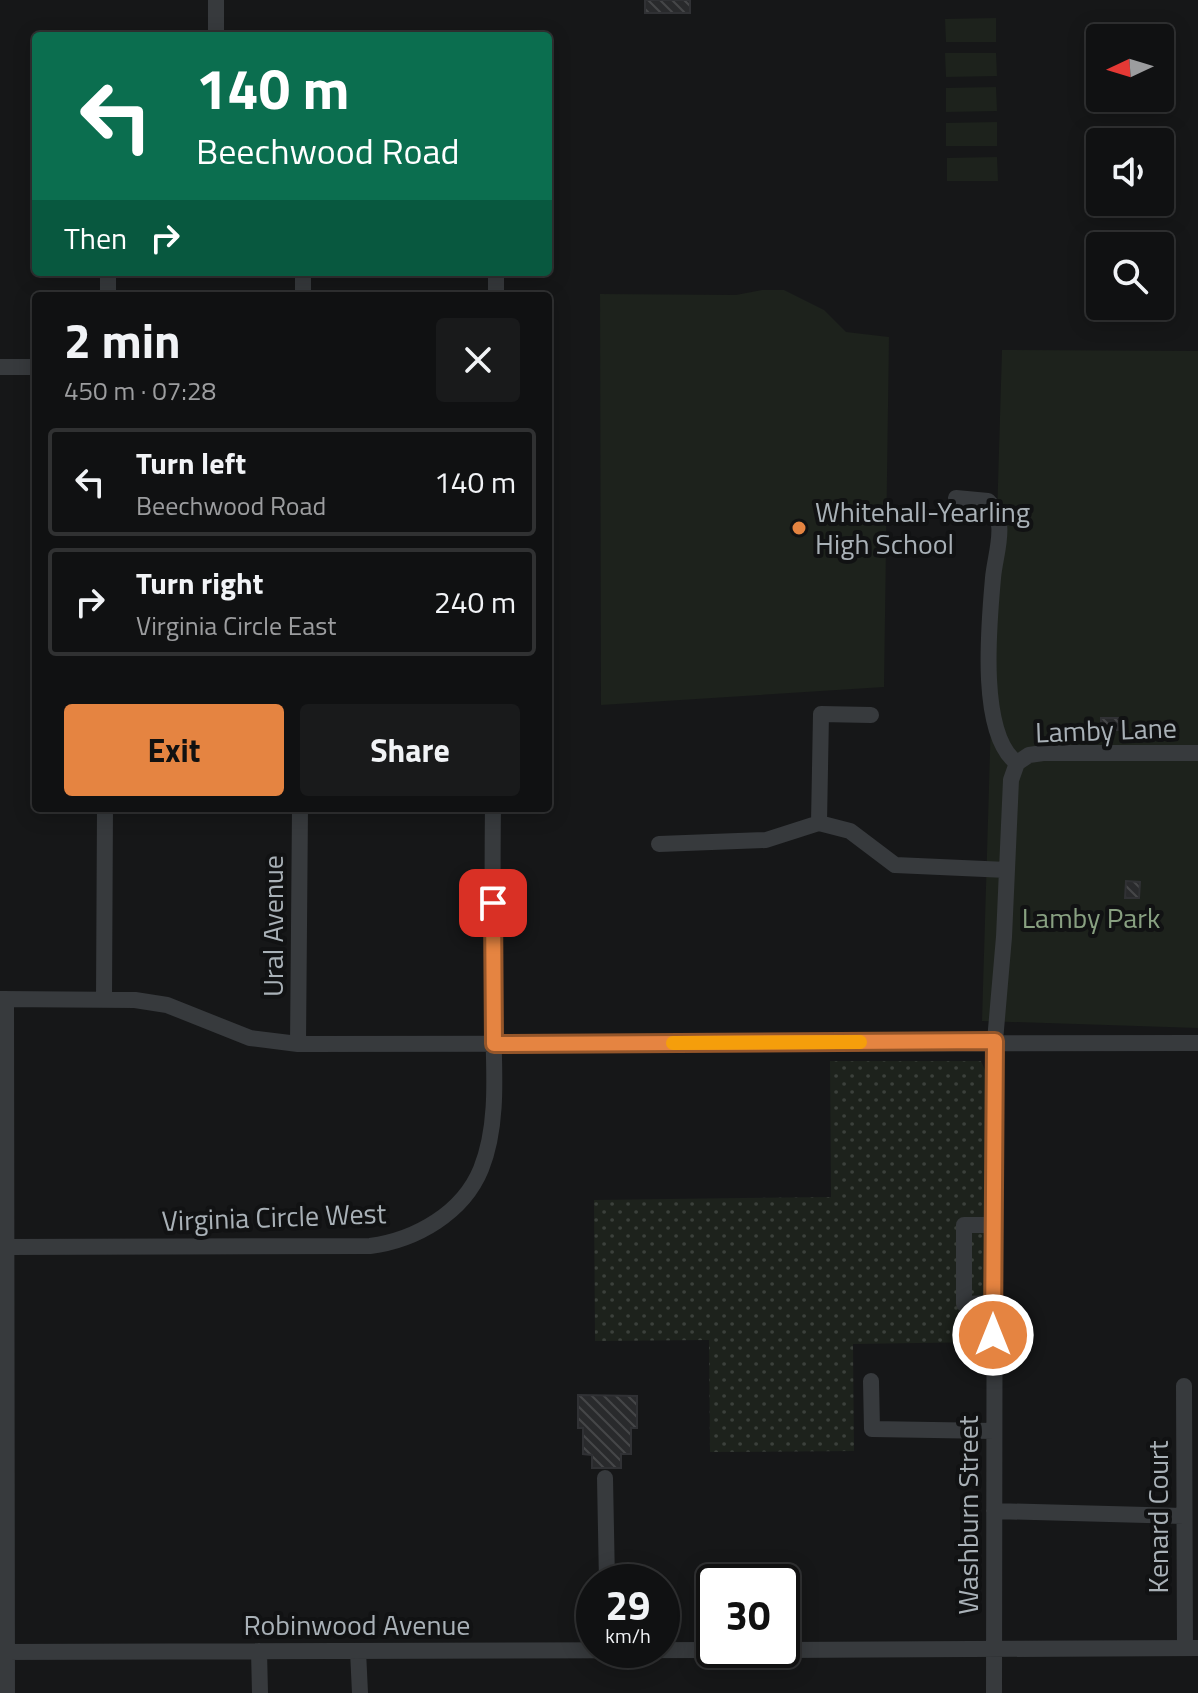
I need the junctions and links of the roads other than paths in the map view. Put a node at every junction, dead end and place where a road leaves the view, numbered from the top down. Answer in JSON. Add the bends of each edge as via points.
{"nodes":[{"id":1,"x":216,"y":0,"type":"edge"},
{"id":2,"x":216,"y":32,"type":"edge"},
{"id":3,"x":0,"y":367,"type":"edge"},
{"id":4,"x":32,"y":367,"type":"edge"},
{"id":5,"x":956,"y":498,"type":"dead end"},
{"id":6,"x":871,"y":715,"type":"dead end"},
{"id":7,"x":1198,"y":753,"type":"edge"},
{"id":8,"x":1017,"y":763,"type":"junction"},
{"id":9,"x":105,"y":812,"type":"edge"},
{"id":10,"x":300,"y":812,"type":"edge"},
{"id":11,"x":493,"y":812,"type":"edge"},
{"id":12,"x":819,"y":823,"type":"junction"},
{"id":13,"x":659,"y":844,"type":"dead end"},
{"id":14,"x":1007,"y":870,"type":"junction"},
{"id":15,"x":104,"y":998,"type":"junction"},
{"id":16,"x":3,"y":999,"type":"edge"},
{"id":17,"x":995,"y":1041,"type":"junction"},
{"id":18,"x":1198,"y":1043,"type":"edge"},
{"id":19,"x":298,"y":1044,"type":"junction"},
{"id":20,"x":494,"y":1044,"type":"junction"},
{"id":21,"x":994,"y":1225,"type":"junction"},
{"id":22,"x":7,"y":1247,"type":"junction"},
{"id":23,"x":993,"y":1303,"type":"junction"},
{"id":24,"x":871,"y":1381,"type":"dead end"},
{"id":25,"x":1184,"y":1386,"type":"dead end"},
{"id":26,"x":994,"y":1431,"type":"junction"},
{"id":27,"x":605,"y":1478,"type":"dead end"},
{"id":28,"x":994,"y":1511,"type":"junction"},
{"id":29,"x":1184,"y":1516,"type":"junction"},
{"id":30,"x":607,"y":1564,"type":"edge"},
{"id":31,"x":995,"y":1648,"type":"junction"},
{"id":32,"x":1192,"y":1648,"type":"edge"},
{"id":33,"x":576,"y":1650,"type":"edge"},
{"id":34,"x":800,"y":1650,"type":"edge"},
{"id":35,"x":259,"y":1651,"type":"junction"},
{"id":36,"x":358,"y":1651,"type":"junction"},
{"id":37,"x":3,"y":1652,"type":"edge"},
{"id":38,"x":7,"y":1693,"type":"edge"},
{"id":39,"x":260,"y":1693,"type":"edge"},
{"id":40,"x":360,"y":1693,"type":"edge"},
{"id":41,"x":994,"y":1693,"type":"edge"}],
"edges":[{"from":1,"to":2,"type":"street"},
{"from":3,"to":4,"type":"street"},
{"from":5,"to":8,"type":"street","via":[[988,501],[999,519],[991,706],[999,740]]},
{"from":6,"to":12,"type":"street","via":[[821,714]]},
{"from":7,"to":8,"type":"street","name":"Lamby Lane","via":[[1043,753]]},
{"from":8,"to":14,"type":"street","name":"Washburn Street","via":[[1011,780]]},
{"from":9,"to":15,"type":"street"},
{"from":10,"to":19,"type":"street","name":"Ural Avenue"},
{"from":11,"to":20,"type":"street","name":"Virginia Circle West"},
{"from":12,"to":13,"type":"street","via":[[766,840]]},
{"from":12,"to":14,"type":"street","via":[[850,831],[895,865]]},
{"from":14,"to":17,"type":"street","name":"Washburn Street"},
{"from":15,"to":16,"type":"street"},
{"from":15,"to":19,"type":"street","via":[[167,1005],[250,1038]]},
{"from":16,"to":22,"type":"street"},
{"from":17,"to":18,"type":"street"},
{"from":17,"to":20,"type":"street"},
{"from":17,"to":21,"type":"street","name":"Washburn Street"},
{"from":19,"to":20,"type":"street"},
{"from":20,"to":22,"type":"street","name":"Virginia Circle West","via":[[492,1118],[481,1170],[442,1219],[408,1237],[370,1246]]},
{"from":21,"to":23,"type":"street","name":"Washburn Street"},
{"from":21,"to":23,"type":"street","via":[[964,1225],[964,1304]]},
{"from":22,"to":37,"type":"street"},
{"from":23,"to":26,"type":"street","name":"Washburn Street"},
{"from":24,"to":26,"type":"street","via":[[872,1429]]},
{"from":25,"to":29,"type":"street","name":"Kenard Court"},
{"from":26,"to":28,"type":"street","name":"Washburn Street"},
{"from":27,"to":30,"type":"street"},
{"from":28,"to":29,"type":"street"},
{"from":28,"to":31,"type":"street","name":"Washburn Street"},
{"from":29,"to":32,"type":"street","name":"Kenard Court"},
{"from":31,"to":32,"type":"street"},
{"from":31,"to":34,"type":"street"},
{"from":31,"to":41,"type":"street","name":"Washburn Street"},
{"from":33,"to":36,"type":"street","name":"Robinwood Avenue"},
{"from":35,"to":36,"type":"street","name":"Robinwood Avenue"},
{"from":35,"to":37,"type":"street","name":"Robinwood Avenue"},
{"from":35,"to":39,"type":"street"},
{"from":36,"to":40,"type":"street"},
{"from":37,"to":38,"type":"street"}]}
